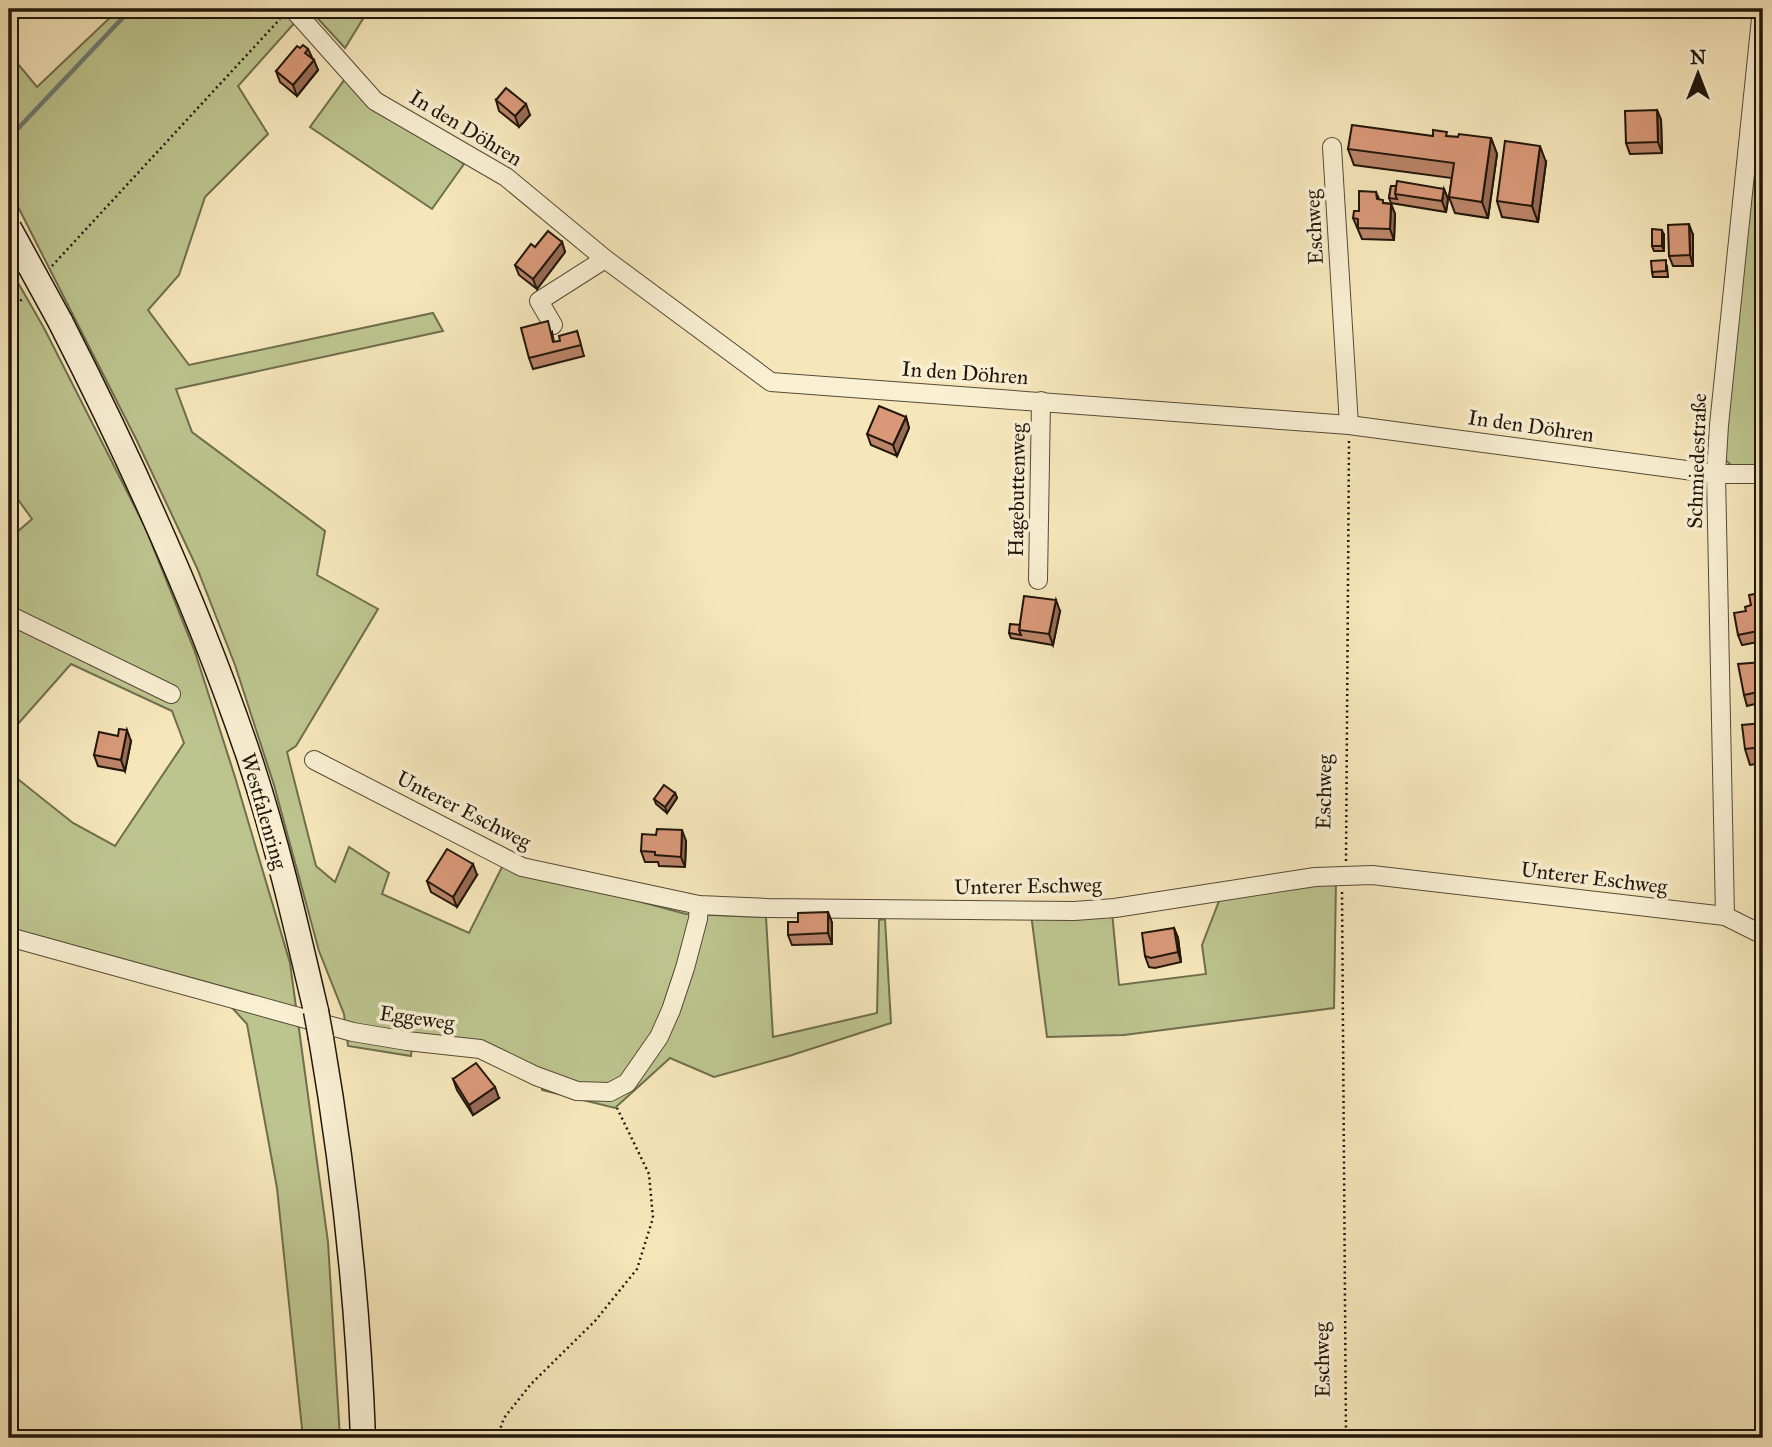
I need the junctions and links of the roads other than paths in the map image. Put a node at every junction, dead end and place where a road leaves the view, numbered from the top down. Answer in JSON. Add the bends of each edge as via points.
{"nodes":[{"id":1,"x":1762,"y":9,"type":"edge"},
{"id":2,"x":286,"y":14,"type":"edge"},
{"id":3,"x":1332,"y":147,"type":"dead end"},
{"id":4,"x":9,"y":228,"type":"edge"},
{"id":5,"x":605,"y":259,"type":"junction"},
{"id":6,"x":553,"y":325,"type":"dead end"},
{"id":7,"x":1041,"y":401,"type":"junction"},
{"id":8,"x":1349,"y":425,"type":"junction"},
{"id":9,"x":1716,"y":474,"type":"junction"},
{"id":10,"x":1763,"y":474,"type":"edge"},
{"id":11,"x":1038,"y":580,"type":"dead end"},
{"id":12,"x":9,"y":615,"type":"edge"},
{"id":13,"x":172,"y":694,"type":"dead end"},
{"id":14,"x":314,"y":760,"type":"dead end"},
{"id":15,"x":699,"y":905,"type":"junction"},
{"id":16,"x":1725,"y":916,"type":"junction"},
{"id":17,"x":1763,"y":935,"type":"edge"},
{"id":18,"x":9,"y":937,"type":"edge"},
{"id":19,"x":363,"y":1438,"type":"edge"}],
"edges":[{"from":1,"to":9,"type":"street","name":"Schmiedestraße"},
{"from":2,"to":5,"type":"street","name":"In den Döhren","via":[[375,101],[506,177]]},
{"from":3,"to":8,"type":"street","name":"Eschweg"},
{"from":4,"to":19,"type":"main road","name":"Westfalenring","bridge":true,"via":[[122,443],[202,628],[271,831],[321,1038],[347,1211]]},
{"from":5,"to":6,"type":"street","via":[[539,301]]},
{"from":5,"to":7,"type":"street","name":"In den Döhren","via":[[771,382]]},
{"from":7,"to":8,"type":"street","name":"In den Döhren"},
{"from":7,"to":11,"type":"street","name":"Hagebuttenweg"},
{"from":8,"to":9,"type":"street","name":"In den Döhren"},
{"from":9,"to":10,"type":"street","name":"In den Döhren"},
{"from":9,"to":16,"type":"street","name":"Schmiedestraße"},
{"from":12,"to":13,"type":"street"},
{"from":14,"to":15,"type":"street","name":"Unterer Eschweg","via":[[522,867]]},
{"from":15,"to":16,"type":"street","name":"Unterer Eschweg","via":[[1074,911],[1315,877],[1372,875]]},
{"from":15,"to":18,"type":"street","name":"Eggeweg","via":[[685,968],[659,1037],[626,1083],[610,1092],[577,1091],[480,1049],[353,1032]]},
{"from":16,"to":17,"type":"street","name":"Unterer Eschweg"}]}
